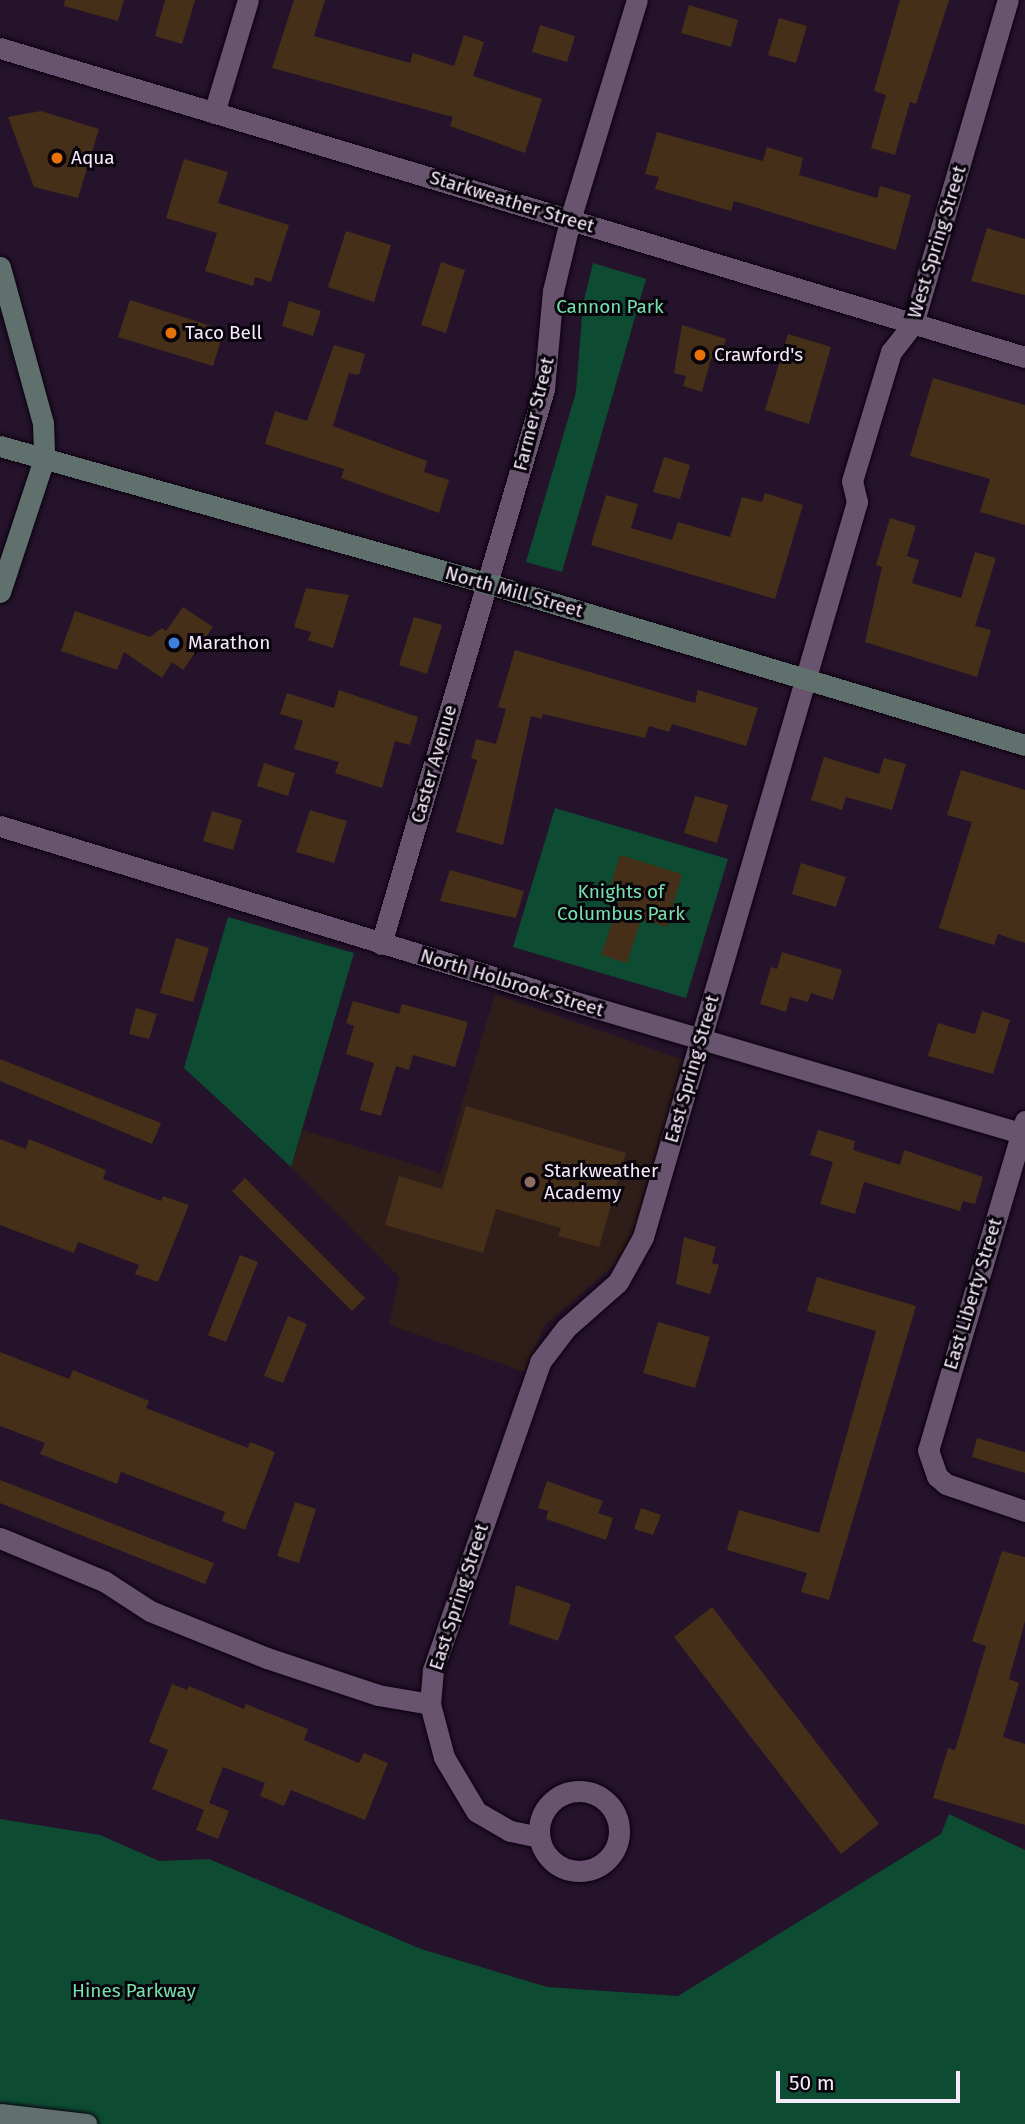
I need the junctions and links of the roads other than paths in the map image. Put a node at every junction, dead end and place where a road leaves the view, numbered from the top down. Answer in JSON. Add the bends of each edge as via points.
{"nodes":[{"id":1,"x":248,"y":0,"type":"edge"},
{"id":2,"x":637,"y":0,"type":"edge"},
{"id":3,"x":1009,"y":0,"type":"edge"},
{"id":4,"x":0,"y":48,"type":"edge"},
{"id":5,"x":214,"y":113,"type":"junction"},
{"id":6,"x":570,"y":220,"type":"junction"},
{"id":7,"x":0,"y":267,"type":"edge"},
{"id":8,"x":913,"y":324,"type":"junction"},
{"id":9,"x":1025,"y":357,"type":"edge"},
{"id":10,"x":0,"y":446,"type":"edge"},
{"id":11,"x":44,"y":459,"type":"junction"},
{"id":12,"x":486,"y":583,"type":"junction"},
{"id":13,"x":0,"y":592,"type":"edge"},
{"id":14,"x":804,"y":679,"type":"junction"},
{"id":15,"x":1025,"y":745,"type":"edge"},
{"id":16,"x":0,"y":826,"type":"edge"},
{"id":17,"x":381,"y":944,"type":"junction"},
{"id":18,"x":702,"y":1038,"type":"junction"},
{"id":19,"x":1024,"y":1129,"type":"edge"},
{"id":20,"x":1025,"y":1511,"type":"edge"},
{"id":21,"x":0,"y":1538,"type":"edge"},
{"id":22,"x":430,"y":1704,"type":"junction"},
{"id":23,"x":540,"y":1838,"type":"dead end"},
{"id":24,"x":0,"y":2114,"type":"edge"},
{"id":25,"x":86,"y":2124,"type":"edge"}],
"edges":[{"from":1,"to":5,"type":"street"},
{"from":2,"to":6,"type":"street","name":"Farmer Street"},
{"from":3,"to":8,"type":"street","name":"West Spring Street"},
{"from":4,"to":5,"type":"street","name":"Starkweather Street"},
{"from":5,"to":6,"type":"street","name":"Starkweather Street"},
{"from":6,"to":8,"type":"street","name":"Starkweather Street"},
{"from":6,"to":12,"type":"street","name":"Farmer Street","via":[[553,290],[544,389]]},
{"from":7,"to":11,"type":"street","via":[[43,423]]},
{"from":8,"to":9,"type":"street","name":"Starkweather Street"},
{"from":8,"to":14,"type":"street","name":"West Spring Street","via":[[891,352],[852,481],[857,502]]},
{"from":10,"to":11,"type":"street","name":"North Mill Street"},
{"from":11,"to":12,"type":"street","name":"North Mill Street"},
{"from":11,"to":13,"type":"street"},
{"from":12,"to":14,"type":"street","name":"North Mill Street"},
{"from":12,"to":17,"type":"street","name":"Caster Avenue"},
{"from":14,"to":15,"type":"street","name":"North Mill Street"},
{"from":14,"to":18,"type":"street","name":"East Spring Street"},
{"from":16,"to":17,"type":"street","name":"North Holbrook Street"},
{"from":17,"to":18,"type":"street","name":"North Holbrook Street"},
{"from":18,"to":19,"type":"street","name":"North Holbrook Street"},
{"from":18,"to":22,"type":"street","name":"East Spring Street","via":[[643,1237],[618,1282],[566,1328],[540,1362],[433,1670]]},
{"from":19,"to":20,"type":"street","name":"East Liberty Street","via":[[929,1440],[933,1466],[946,1484]]},
{"from":21,"to":22,"type":"street","via":[[104,1581],[150,1611],[267,1658],[378,1695]]},
{"from":22,"to":23,"type":"street","name":"East Spring Street","via":[[444,1757],[476,1811],[510,1831]]},
{"from":24,"to":25,"type":"street"}]}
